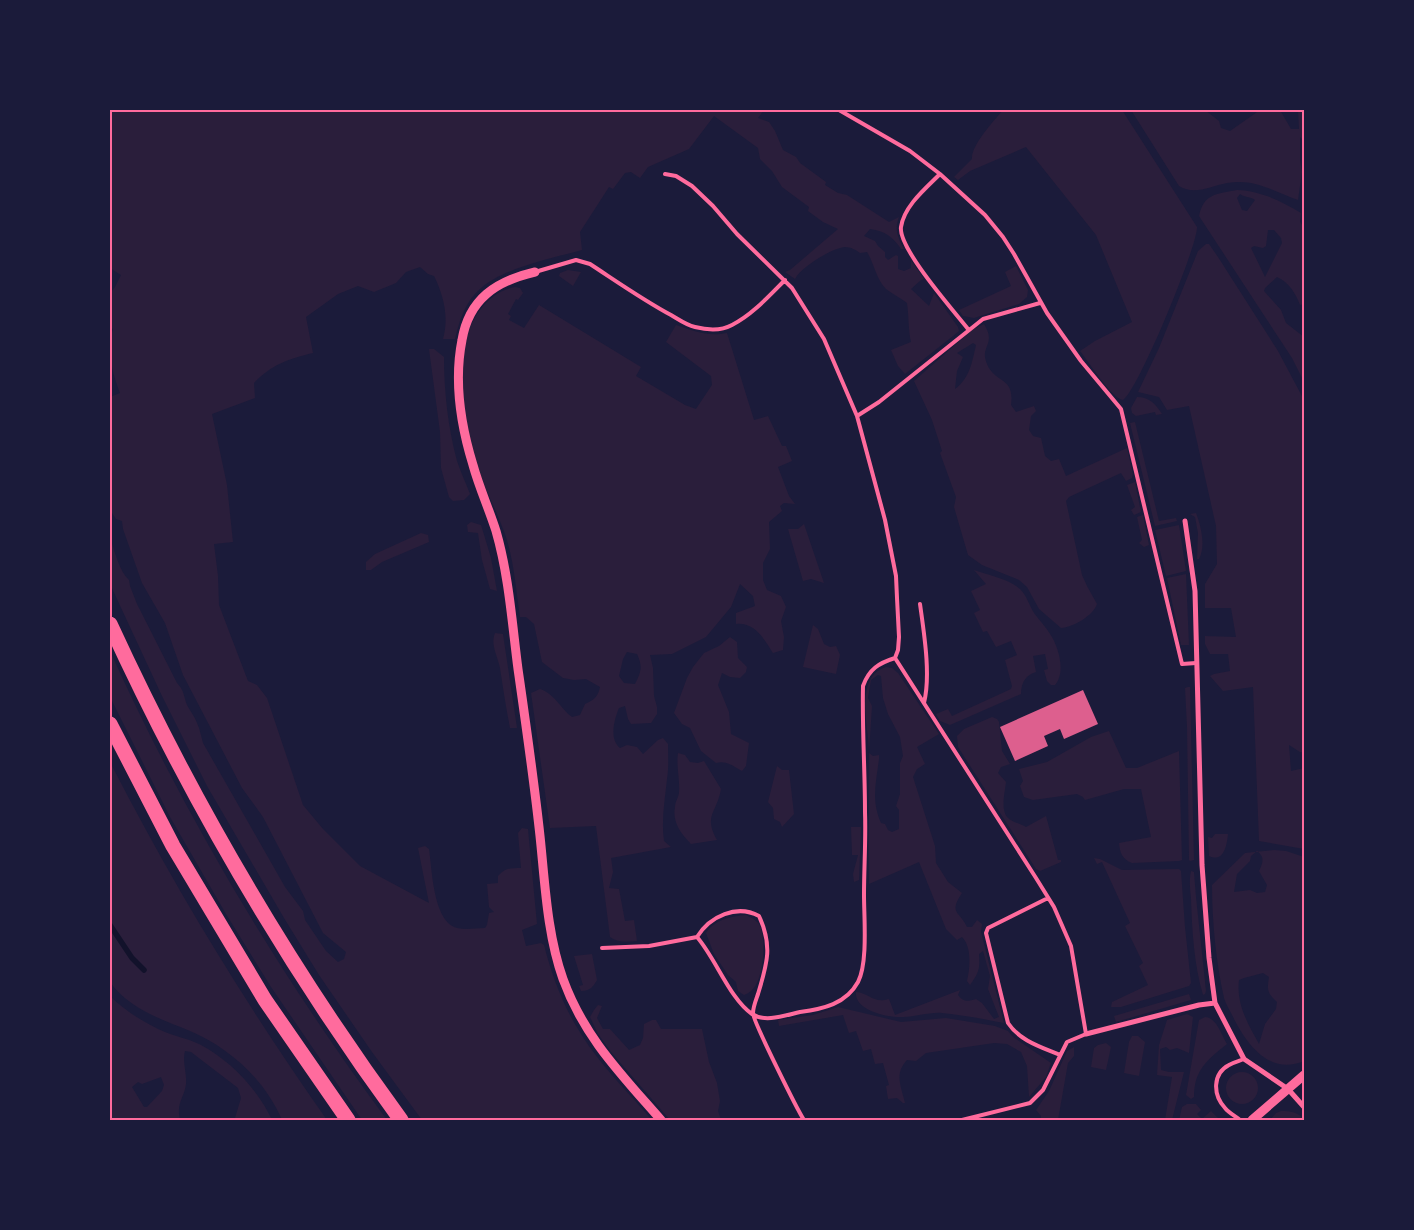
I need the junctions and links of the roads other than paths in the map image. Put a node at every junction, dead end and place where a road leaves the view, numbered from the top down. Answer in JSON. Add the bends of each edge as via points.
{"nodes":[{"id":1,"x":839,"y":110,"type":"edge"},
{"id":2,"x":665,"y":174,"type":"dead end"},
{"id":3,"x":940,"y":174,"type":"junction"},
{"id":4,"x":535,"y":272,"type":"joint"},
{"id":5,"x":785,"y":280,"type":"junction"},
{"id":6,"x":1040,"y":303,"type":"junction"},
{"id":7,"x":968,"y":329,"type":"junction"},
{"id":8,"x":857,"y":416,"type":"junction"},
{"id":9,"x":1185,"y":521,"type":"dead end"},
{"id":10,"x":920,"y":604,"type":"dead end"},
{"id":11,"x":110,"y":624,"type":"edge"},
{"id":12,"x":895,"y":658,"type":"junction"},
{"id":13,"x":1196,"y":662,"type":"junction"},
{"id":14,"x":924,"y":703,"type":"junction"},
{"id":15,"x":110,"y":724,"type":"edge"},
{"id":16,"x":1048,"y":898,"type":"junction"},
{"id":17,"x":698,"y":937,"type":"junction"},
{"id":18,"x":602,"y":948,"type":"dead end"},
{"id":19,"x":1215,"y":1003,"type":"junction"},
{"id":20,"x":752,"y":1014,"type":"junction"},
{"id":21,"x":1086,"y":1034,"type":"junction"},
{"id":22,"x":1060,"y":1055,"type":"junction"},
{"id":23,"x":1244,"y":1059,"type":"junction"},
{"id":24,"x":1304,"y":1076,"type":"edge"},
{"id":25,"x":1288,"y":1089,"type":"junction"},
{"id":26,"x":1304,"y":1107,"type":"edge"},
{"id":27,"x":348,"y":1120,"type":"edge"},
{"id":28,"x":401,"y":1120,"type":"edge"},
{"id":29,"x":660,"y":1120,"type":"edge"},
{"id":30,"x":804,"y":1120,"type":"edge"},
{"id":31,"x":962,"y":1120,"type":"edge"},
{"id":32,"x":1240,"y":1120,"type":"edge"},
{"id":33,"x":1252,"y":1120,"type":"edge"}],
"edges":[{"from":1,"to":3,"type":"lane","via":[[910,151]]},
{"from":2,"to":5,"type":"lane","via":[[676,176],[692,186]]},
{"from":3,"to":6,"type":"lane","via":[[995,226]]},
{"from":3,"to":7,"type":"lane","via":[[909,209],[901,234],[916,262]]},
{"from":4,"to":5,"type":"lane","via":[[576,260],[583,261],[680,320],[711,330],[722,329],[743,318]]},
{"from":4,"to":29,"type":"street","via":[[496,286],[470,314],[459,360],[463,425],[507,581],[552,931],[563,977],[589,1033]]},
{"from":5,"to":8,"type":"lane","via":[[824,338]]},
{"from":6,"to":7,"type":"lane","via":[[983,319]]},
{"from":6,"to":13,"type":"lane","via":[[1081,361],[1122,409],[1182,664]]},
{"from":7,"to":8,"type":"lane","via":[[879,402]]},
{"from":8,"to":12,"type":"lane","via":[[885,520],[896,576],[899,637]]},
{"from":9,"to":13,"type":"street","via":[[1194,586]]},
{"from":10,"to":14,"type":"lane","via":[[927,687]]},
{"from":11,"to":28,"type":"highway","via":[[200,806],[263,916],[310,990]]},
{"from":12,"to":14,"type":"lane"},
{"from":12,"to":20,"type":"lane","via":[[871,670],[863,686],[865,814],[863,967],[860,976],[846,998],[830,1006],[767,1018]]},
{"from":13,"to":19,"type":"street","via":[[1204,902]]},
{"from":14,"to":16,"type":"lane"},
{"from":15,"to":27,"type":"highway","via":[[173,846],[265,1000]]},
{"from":16,"to":21,"type":"lane","via":[[1071,946]]},
{"from":16,"to":22,"type":"lane","via":[[988,928],[986,933],[1008,1023],[1019,1036]]},
{"from":17,"to":18,"type":"lane","via":[[657,945]]},
{"from":17,"to":20,"type":"lane","via":[[736,997]]},
{"from":17,"to":20,"type":"lane","via":[[719,916],[746,911],[759,916],[767,935],[768,953]]},
{"from":19,"to":21,"type":"street"},
{"from":19,"to":23,"type":"street"},
{"from":20,"to":30,"type":"lane"},
{"from":21,"to":22,"type":"lane","via":[[1067,1042]]},
{"from":22,"to":31,"type":"lane","via":[[1043,1090],[1030,1103]]},
{"from":23,"to":25,"type":"street"},
{"from":23,"to":32,"type":"lane","via":[[1228,1065],[1216,1082],[1220,1103]]},
{"from":24,"to":25,"type":"street"},
{"from":25,"to":26,"type":"street"},
{"from":25,"to":33,"type":"street"}]}
